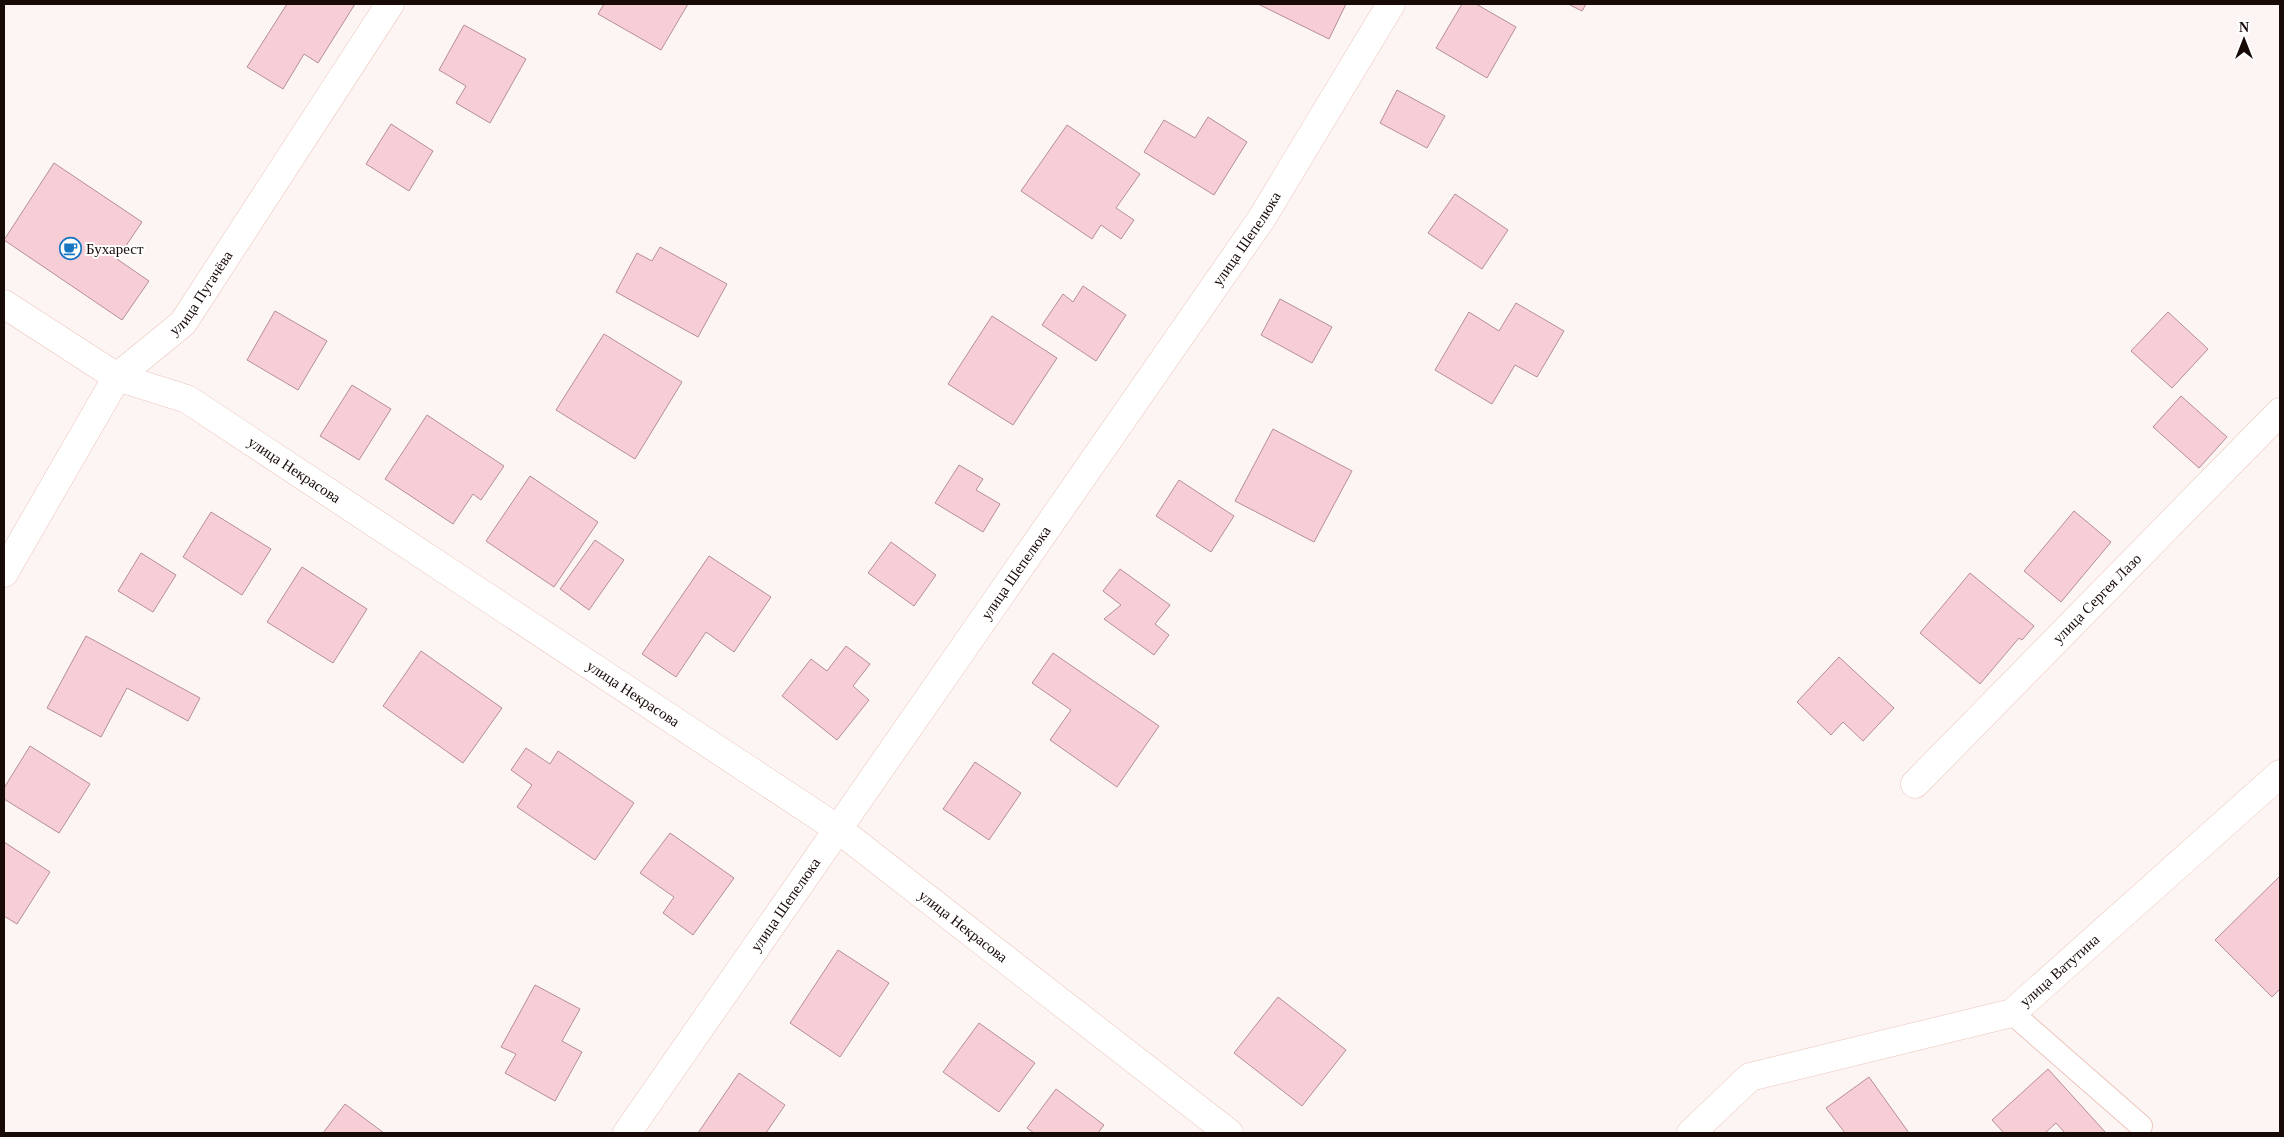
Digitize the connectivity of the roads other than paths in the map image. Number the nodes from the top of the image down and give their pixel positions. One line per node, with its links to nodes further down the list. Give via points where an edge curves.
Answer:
1 (390, 4): 4 (street, улица Пугачёва, via 183,323)
2 (1391, 4): 9 (street, улица Шепелюка, via 1262,218)
3 (4, 304): 4 (street, улица Некрасова)
4 (117, 377): 6 (street, улица Пугачёва); 9 (street, улица Некрасова, via 187,399)
5 (2280, 412): 8 (street, улица Сергея Лазо)
6 (4, 573)
7 (2280, 774): 10 (street, улица Ватутина)
8 (1915, 784)
9 (838, 829): 12 (street, улица Шепелюка); 13 (street, улица Некрасова)
10 (2012, 1013): 11 (lane); 14 (street, улица Ватутина, via 1750,1077)
11 (2141, 1126)
12 (627, 1133)
13 (1228, 1133)
14 (1691, 1133)

